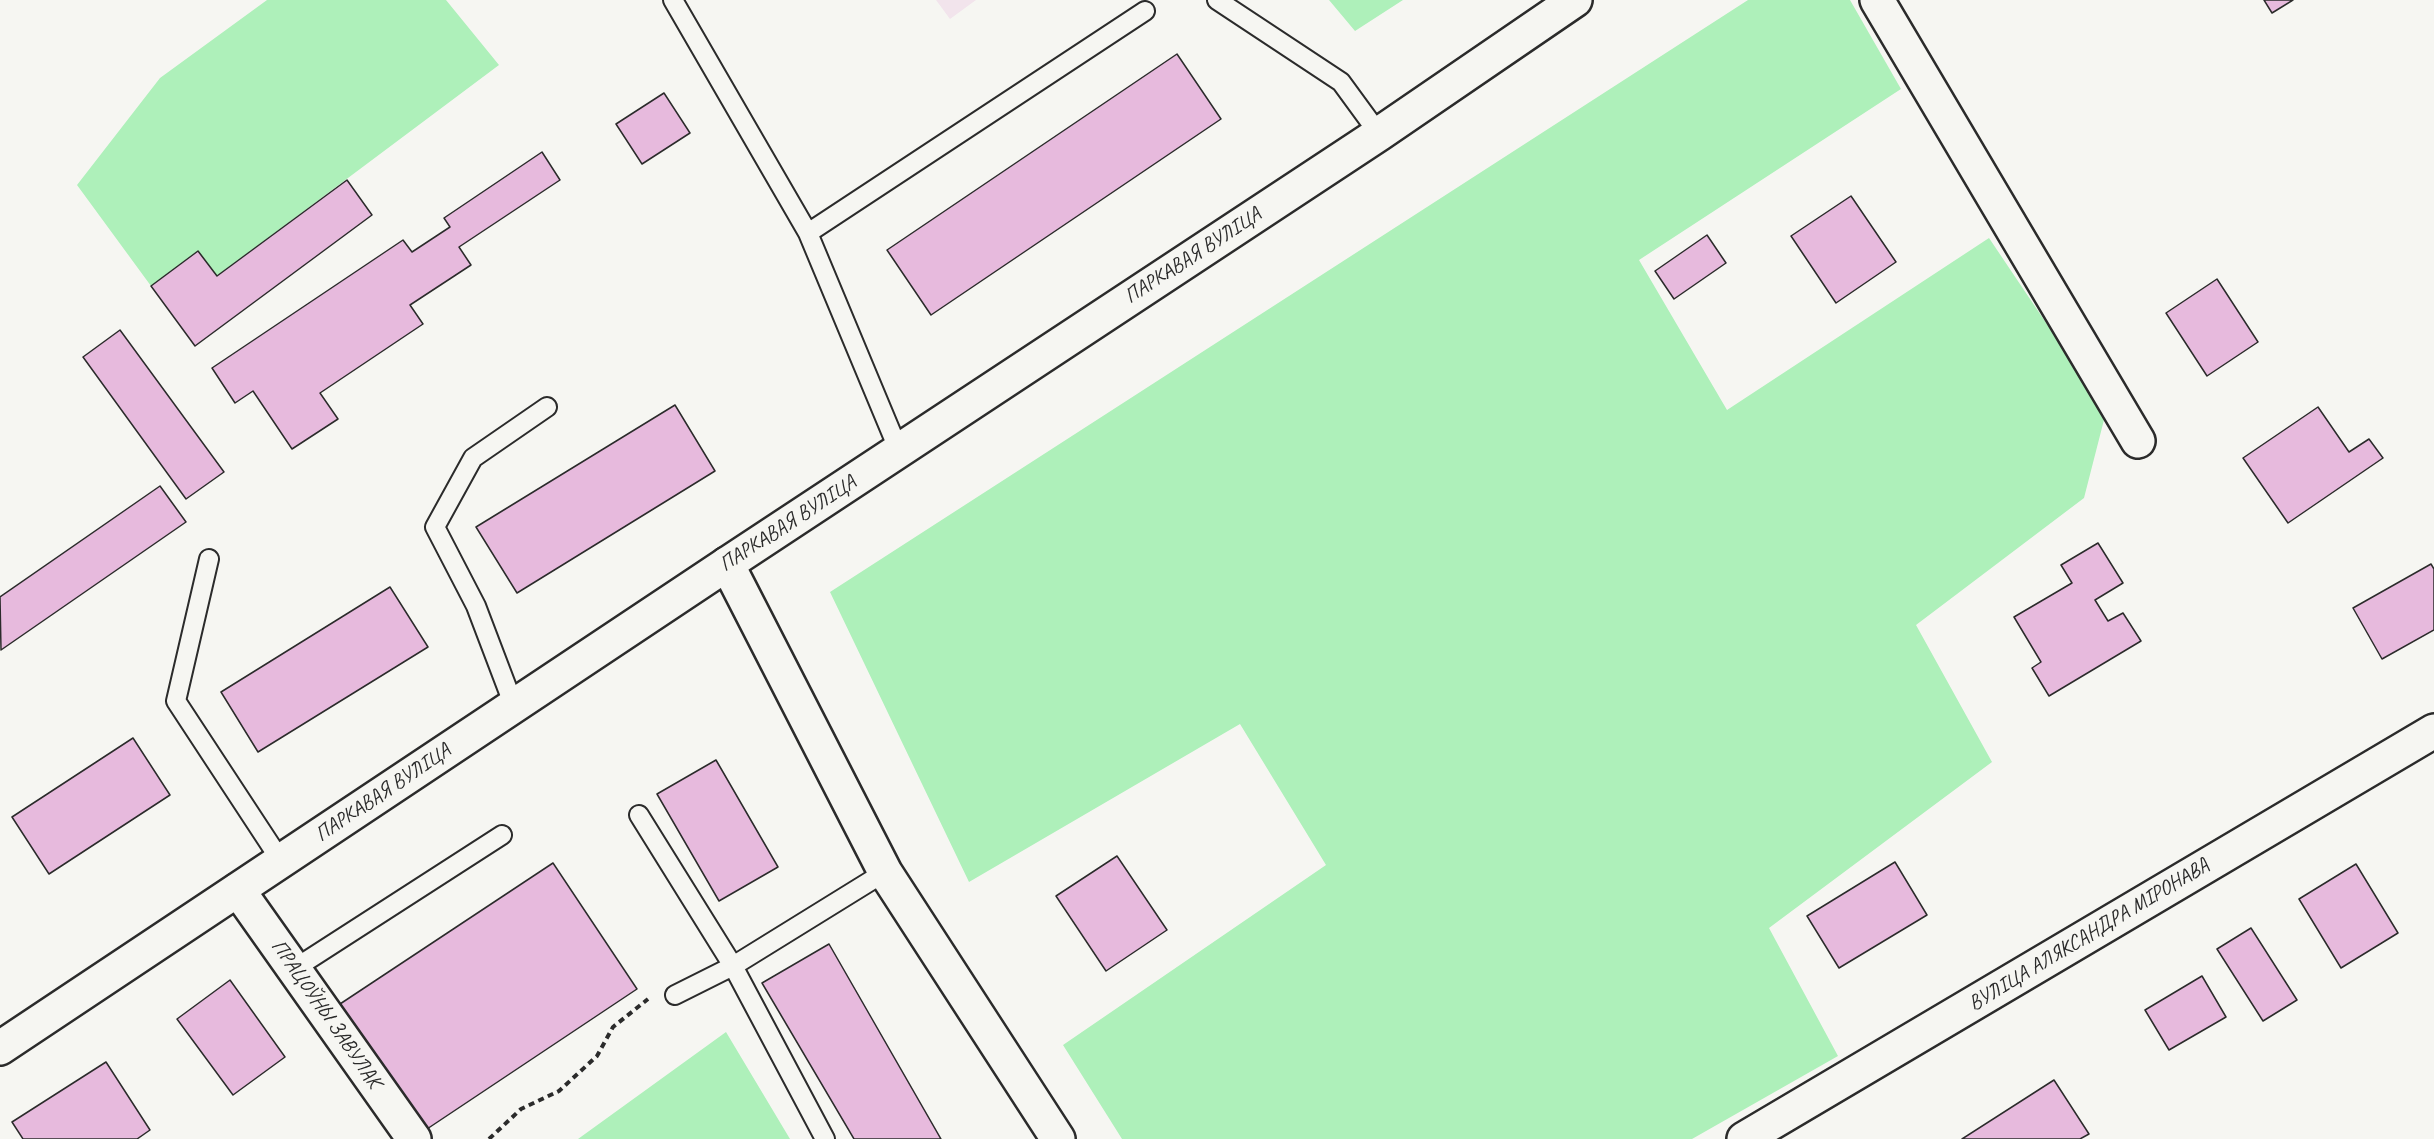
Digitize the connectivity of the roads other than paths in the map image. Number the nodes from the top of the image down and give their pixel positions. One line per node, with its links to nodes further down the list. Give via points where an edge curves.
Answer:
1 (673, 0): 7 (lane)
2 (1217, 0): 6 (lane, via 1341,82)
3 (1575, 0): 6 (street, ПАРКАВАЯ ВУЛІЦА)
4 (1876, 0): 9 (street)
5 (1145, 11): 7 (lane)
6 (1379, 134): 10 (street, ПАРКАВАЯ ВУЛІЦА)
7 (808, 233): 10 (lane)
8 (547, 407): 13 (lane, via 473,458 435,527 476,606)
9 (2138, 441)
10 (899, 451): 12 (street, ПАРКАВАЯ ВУЛІЦА)
11 (209, 559): 17 (lane, via 176,701)
12 (727, 564): 13 (street, ПАРКАВАЯ ВУЛІЦА); 18 (street)
13 (514, 705): 17 (street, ПАРКАВАЯ ВУЛІЦА)
14 (2434, 731): 27 (street, ВУЛІЦА АЛЯКСАНДРА МІРОНАВА)
15 (639, 815): 20 (lane)
16 (502, 836): 21 (lane)
17 (281, 861): 19 (street, ПАРКАВАЯ ВУЛІЦА)
18 (885, 872): 20 (lane); 26 (street)
19 (238, 890): 21 (street, ПРАЦОЎНЫ ЗАВУЛАК); 23 (street, ПАРКАВАЯ ВУЛІЦА)
20 (733, 966): 22 (lane); 25 (lane)
21 (294, 969): 24 (street, ПРАЦОЎНЫ ЗАВУЛАК)
22 (675, 994)
23 (0, 1048)
24 (414, 1139)
25 (825, 1139)
26 (1058, 1139)
27 (1744, 1139)

